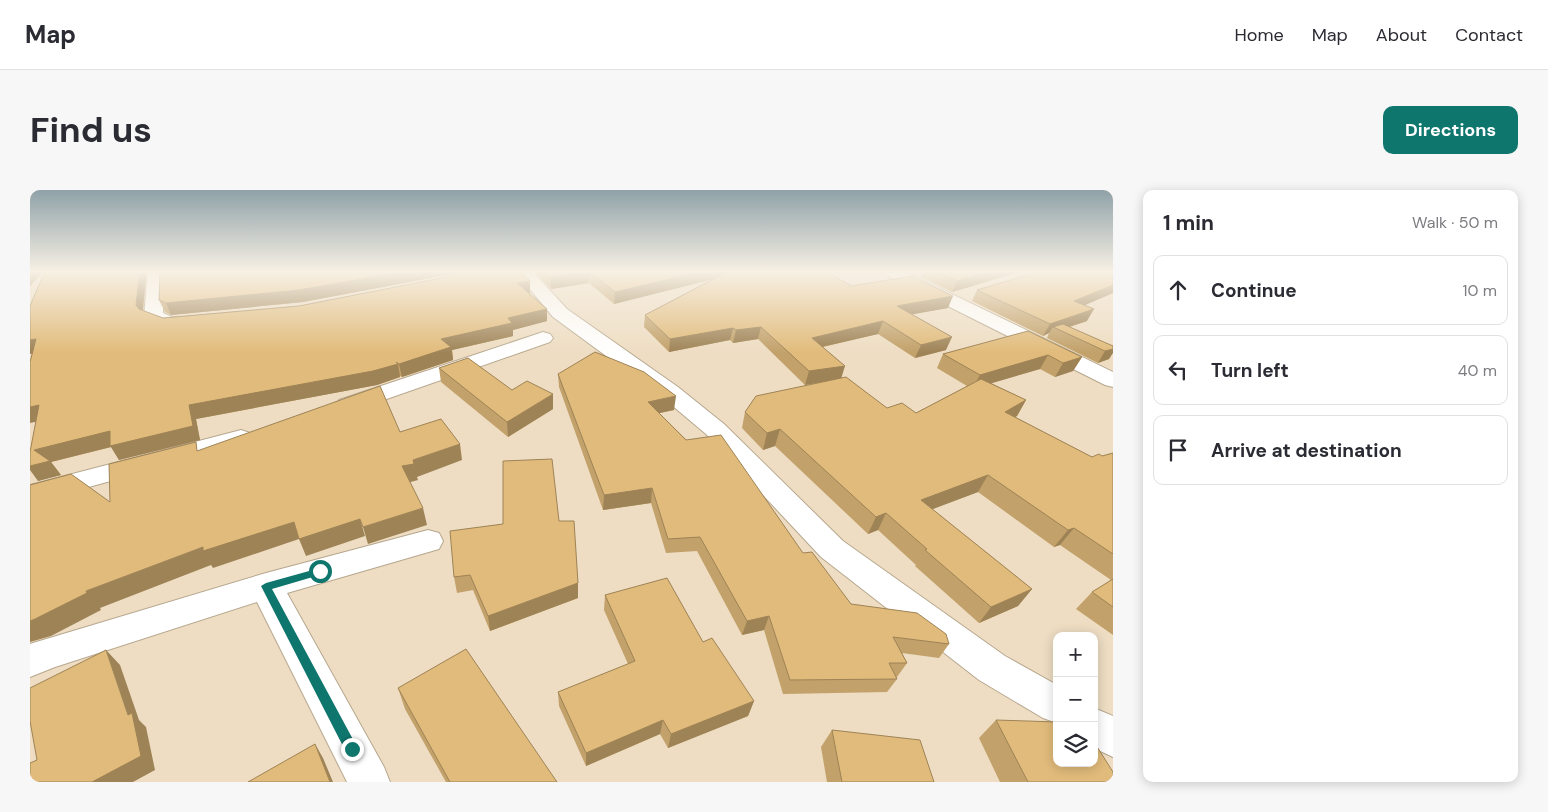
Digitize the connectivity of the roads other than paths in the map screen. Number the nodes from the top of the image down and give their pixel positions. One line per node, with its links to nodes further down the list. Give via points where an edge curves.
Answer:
1 (154, 299): 5 (street, via 153,316 169,323)
2 (548, 299): 14 (street, via 560,313 670,392 715,429 832,549 992,668)
3 (955, 299): 4 (street)
4 (950, 300): 7 (street)
5 (205, 320)
6 (543, 338): 8 (street)
7 (1113, 380)
8 (322, 413)
9 (266, 432): 10 (street)
10 (30, 494)
11 (428, 541): 12 (street)
12 (266, 586): 13 (street); 17 (street)
13 (30, 661)
14 (1053, 703)
15 (1098, 729): 16 (street)
16 (1113, 737)
17 (369, 782)

